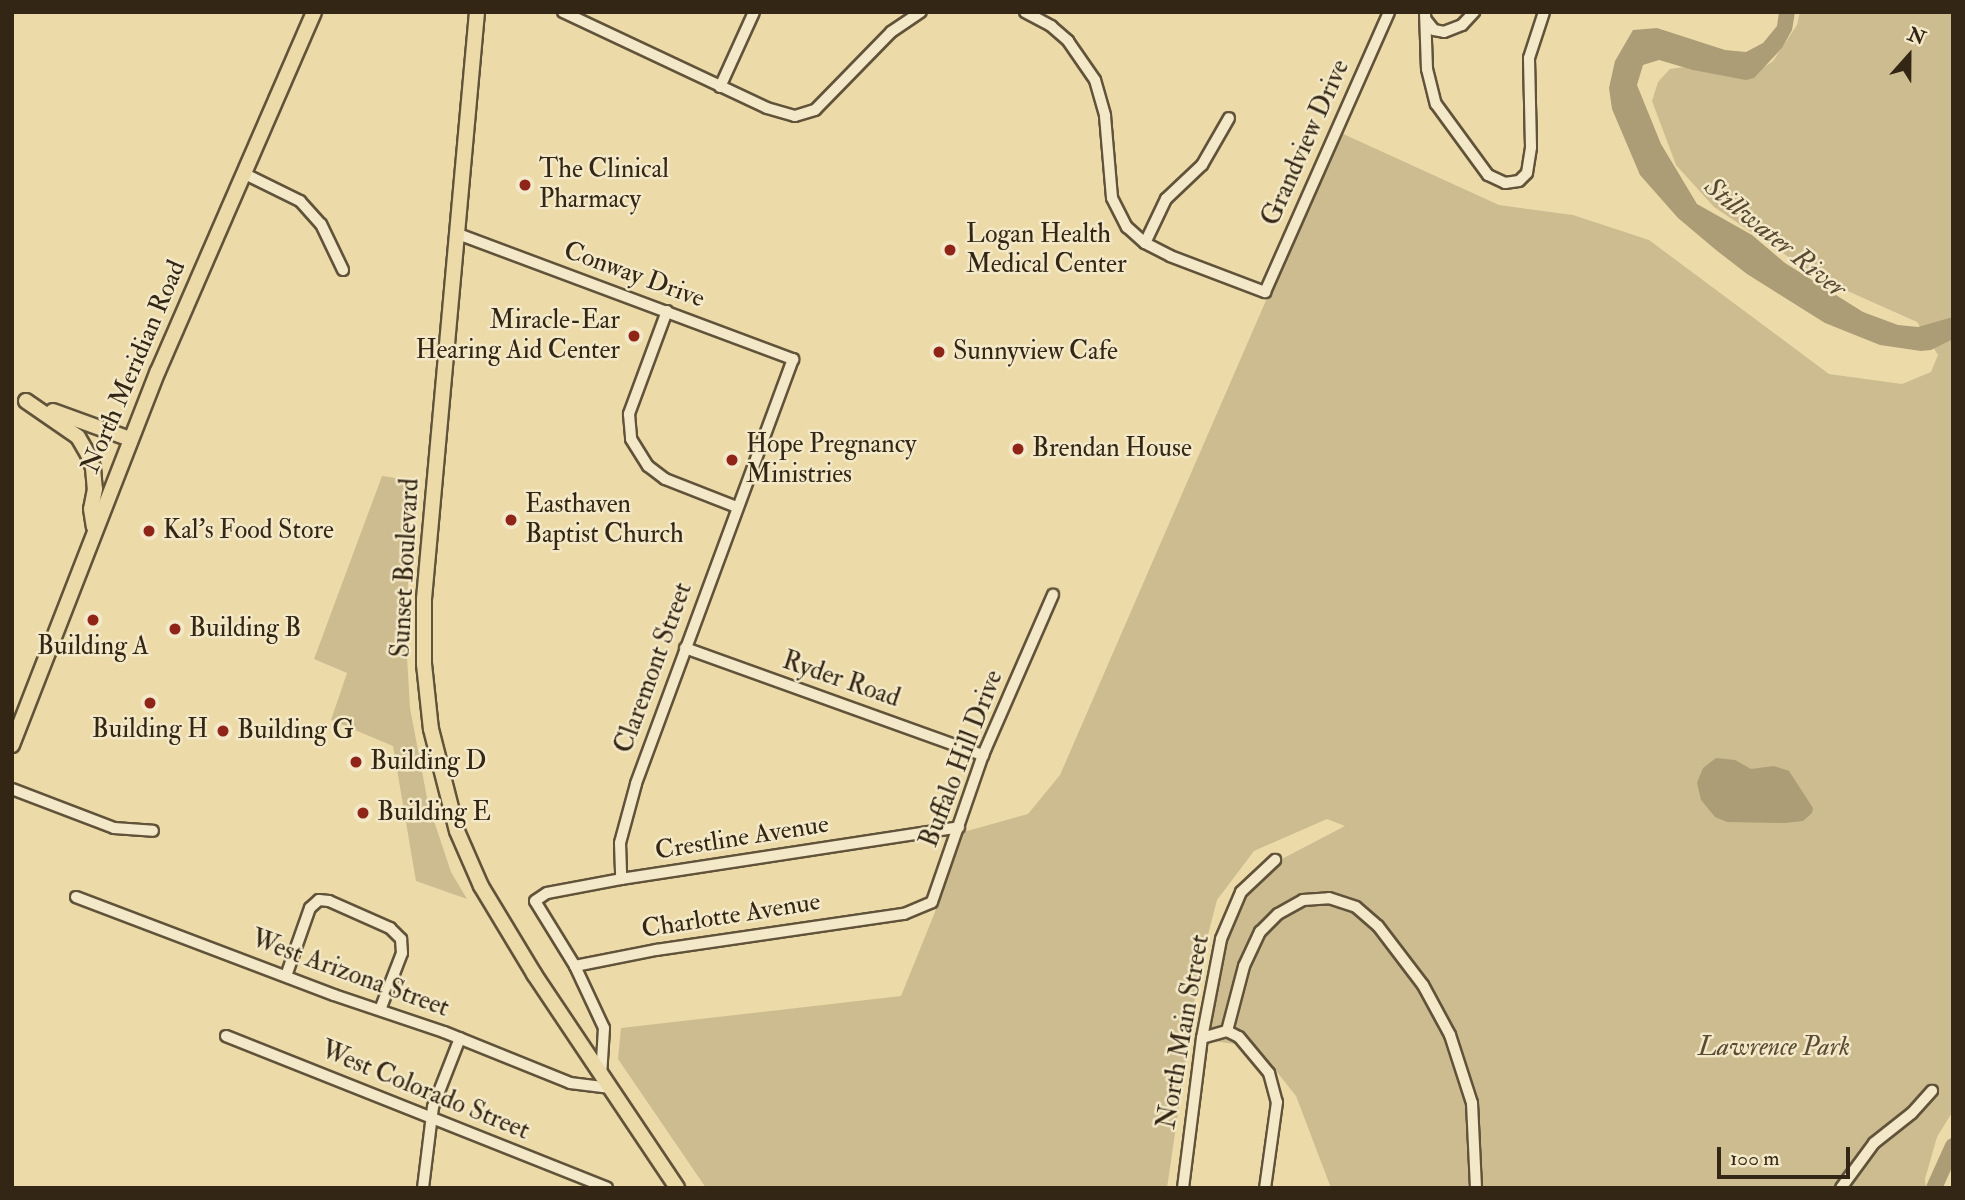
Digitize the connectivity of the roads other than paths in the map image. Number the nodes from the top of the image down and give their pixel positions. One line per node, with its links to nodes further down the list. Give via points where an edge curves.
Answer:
1 (314, 12): 13 (main road, North Meridian Road)
2 (477, 12): 14 (main road, Sunset Boulevard)
3 (563, 12): 11 (street)
4 (754, 12): 11 (street)
5 (921, 12): 11 (street, via 891,32 823,104 806,114 779,113)
6 (1025, 12): 15 (street, via 1068,41 1095,80 1105,116 1112,198 1121,218)
7 (1389, 12): 15 (street, Grandview Drive, via 1265,292)
8 (1474, 12): 10 (street, via 1462,25 1444,32 1434,30)
9 (1544, 12): 10 (street, via 1529,58 1531,147 1527,173 1519,181 1505,183 1488,174 1436,104 1427,69)
10 (1425, 15)
11 (720, 87)
12 (1229, 118): 15 (street, via 1202,165 1166,199)
13 (243, 173): 16 (street, via 300,201 321,224); 20 (main road, North Meridian Road)
14 (458, 234): 17 (street, Conway Drive); 41 (main road, Sunset Boulevard, via 424,599 431,729 457,831 481,886)
15 (1145, 243)
16 (343, 270)
17 (667, 311): 18 (street, Conway Drive); 21 (street, via 629,414 631,439 648,466 665,479)
18 (793, 359): 21 (street, Claremont Street)
19 (19, 398): 20 (main road); 22 (main road, via 79,437 93,468 95,489 90,509)
20 (130, 439): 22 (main road, North Meridian Road)
21 (737, 507): 24 (street, Claremont Street)
22 (94, 529): 25 (main road, North Meridian Road)
23 (1053, 595): 26 (street, Buffalo Hill Drive)
24 (685, 648): 26 (street, Ryder Road); 31 (street, Claremont Street, via 626,814 620,844)
25 (12, 745)
26 (983, 755): 28 (street, Buffalo Hill Drive)
27 (12, 789): 29 (street, via 114,828)
28 (959, 827): 31 (street, Crestline Avenue); 33 (street, Buffalo Hill Drive, via 932,902)
29 (153, 831)
30 (1275, 860): 40 (street, North Main Street, via 1241,892 1230,914 1214,966)
31 (621, 879): 34 (street, Crestline Avenue, via 547,893 535,901)
32 (76, 897): 35 (street, West Arizona Street)
33 (894, 915): 34 (street, Charlotte Avenue)
34 (575, 966): 41 (street, via 604,1028)
35 (286, 976): 36 (street, West Arizona Street); 36 (street, via 310,908 319,900 329,901 390,928 401,939 402,953)
36 (380, 1010): 39 (street, West Arizona Street)
37 (1227, 1031): 40 (street); 48 (street, via 1258,1056 1276,1092); 49 (street, via 1244,966 1260,932 1278,914 1303,900 1329,898 1356,907 1378,926 1423,985 1450,1035 1472,1103)
38 (226, 1036): 43 (street, West Colorado Street)
39 (460, 1038): 41 (street, West Arizona Street, via 570,1083); 43 (street, via 437,1091)
40 (1202, 1038): 47 (street, North Main Street)
41 (605, 1082): 46 (main road, Sunset Boulevard)
42 (1932, 1091): 50 (street, via 1874,1143)
43 (431, 1118): 44 (street); 45 (street, West Colorado Street)
44 (423, 1188)
45 (607, 1188)
46 (677, 1188)
47 (1183, 1188)
48 (1265, 1188)
49 (1476, 1188)
50 (1842, 1188)

